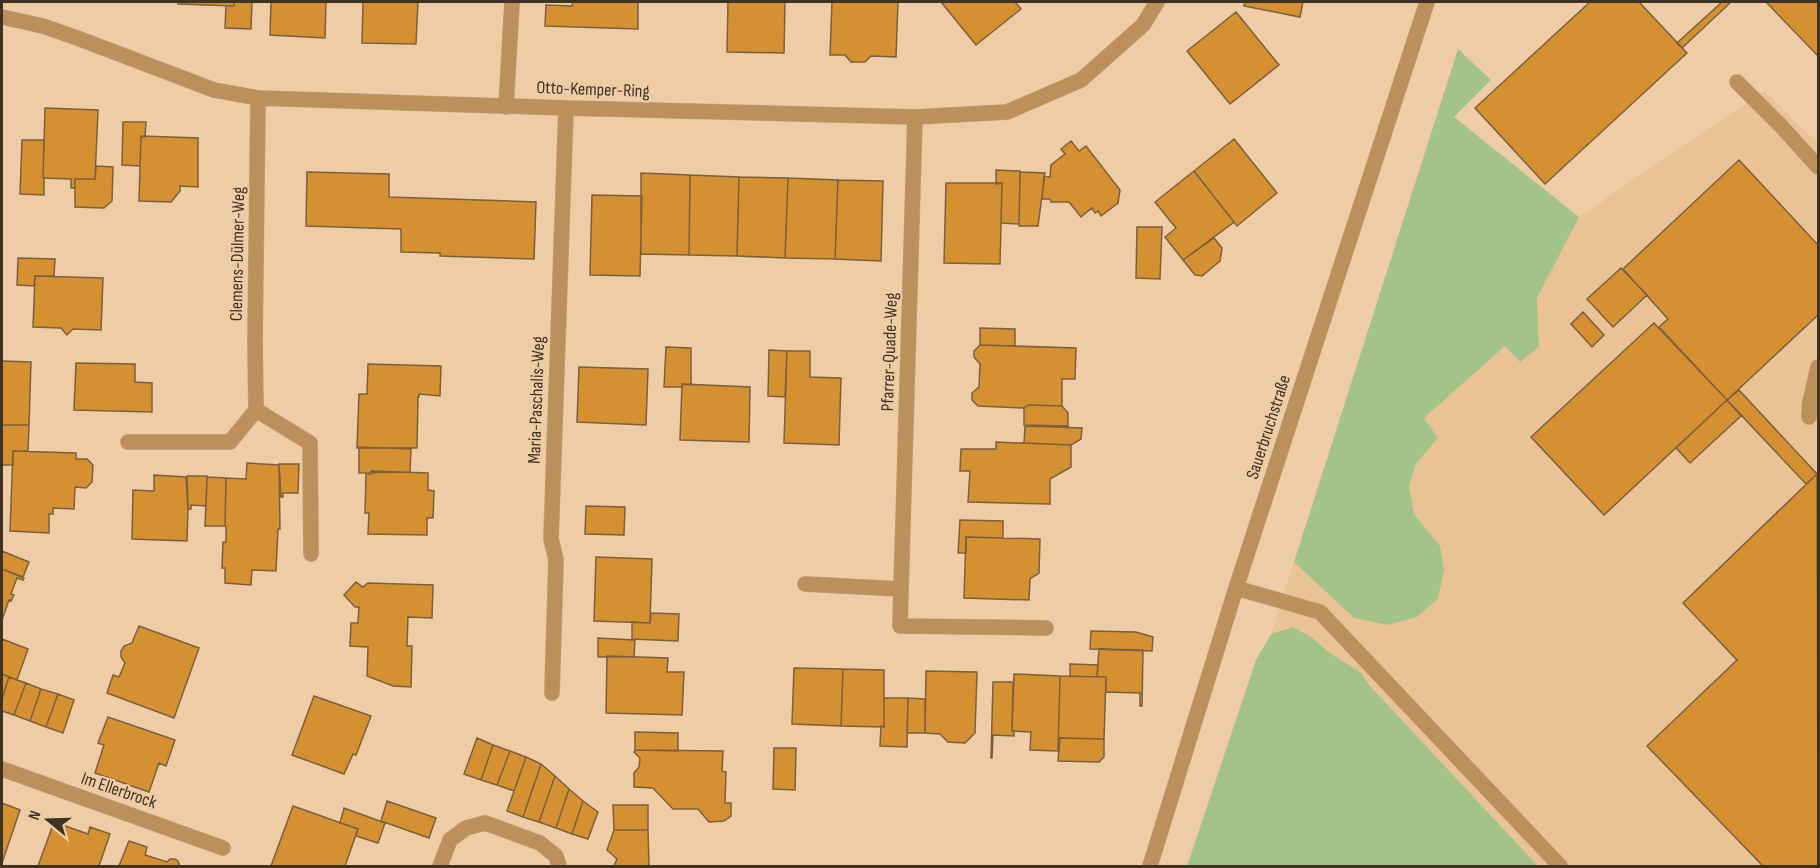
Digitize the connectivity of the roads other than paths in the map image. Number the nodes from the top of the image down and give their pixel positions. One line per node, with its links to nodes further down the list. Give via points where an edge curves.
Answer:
1 (512, 2): 7 (street)
2 (1157, 2): 9 (street, Otto-Kemper-Ring, via 1143,26 1081,80 1007,112)
3 (1427, 2): 17 (street, Sauerbruchstraße)
4 (2, 17): 6 (street, Otto-Kemper-Ring, via 52,29 214,90)
5 (1737, 82): 10 (street)
6 (258, 98): 7 (street, Otto-Kemper-Ring); 12 (street, Clemens-Dülmer-Weg)
7 (506, 106): 8 (street, Otto-Kemper-Ring)
8 (566, 108): 9 (street, Otto-Kemper-Ring); 20 (street, Maria-Paschalis-Weg, via 551,539 556,560)
9 (915, 117): 18 (street, Pfarrer-Quade-Weg)
10 (1818, 167)
11 (1818, 367): 13 (street)
12 (256, 410): 14 (street, via 230,442); 15 (street, via 310,443)
13 (1809, 417)
14 (128, 442)
15 (311, 554)
16 (806, 584): 18 (street)
17 (1236, 588): 25 (street, Sauerbruchstraße); 26 (street, via 1320,612)
18 (901, 589): 19 (street, Pfarrer-Quade-Weg, via 900,626)
19 (1046, 628)
20 (552, 693)
21 (2, 769): 22 (street, Im Ellerbrock)
22 (223, 848)
23 (440, 867): 24 (street, via 450,840 465,828 486,823 540,843 556,856)
24 (559, 867)
25 (1150, 867)
26 (1560, 867)

